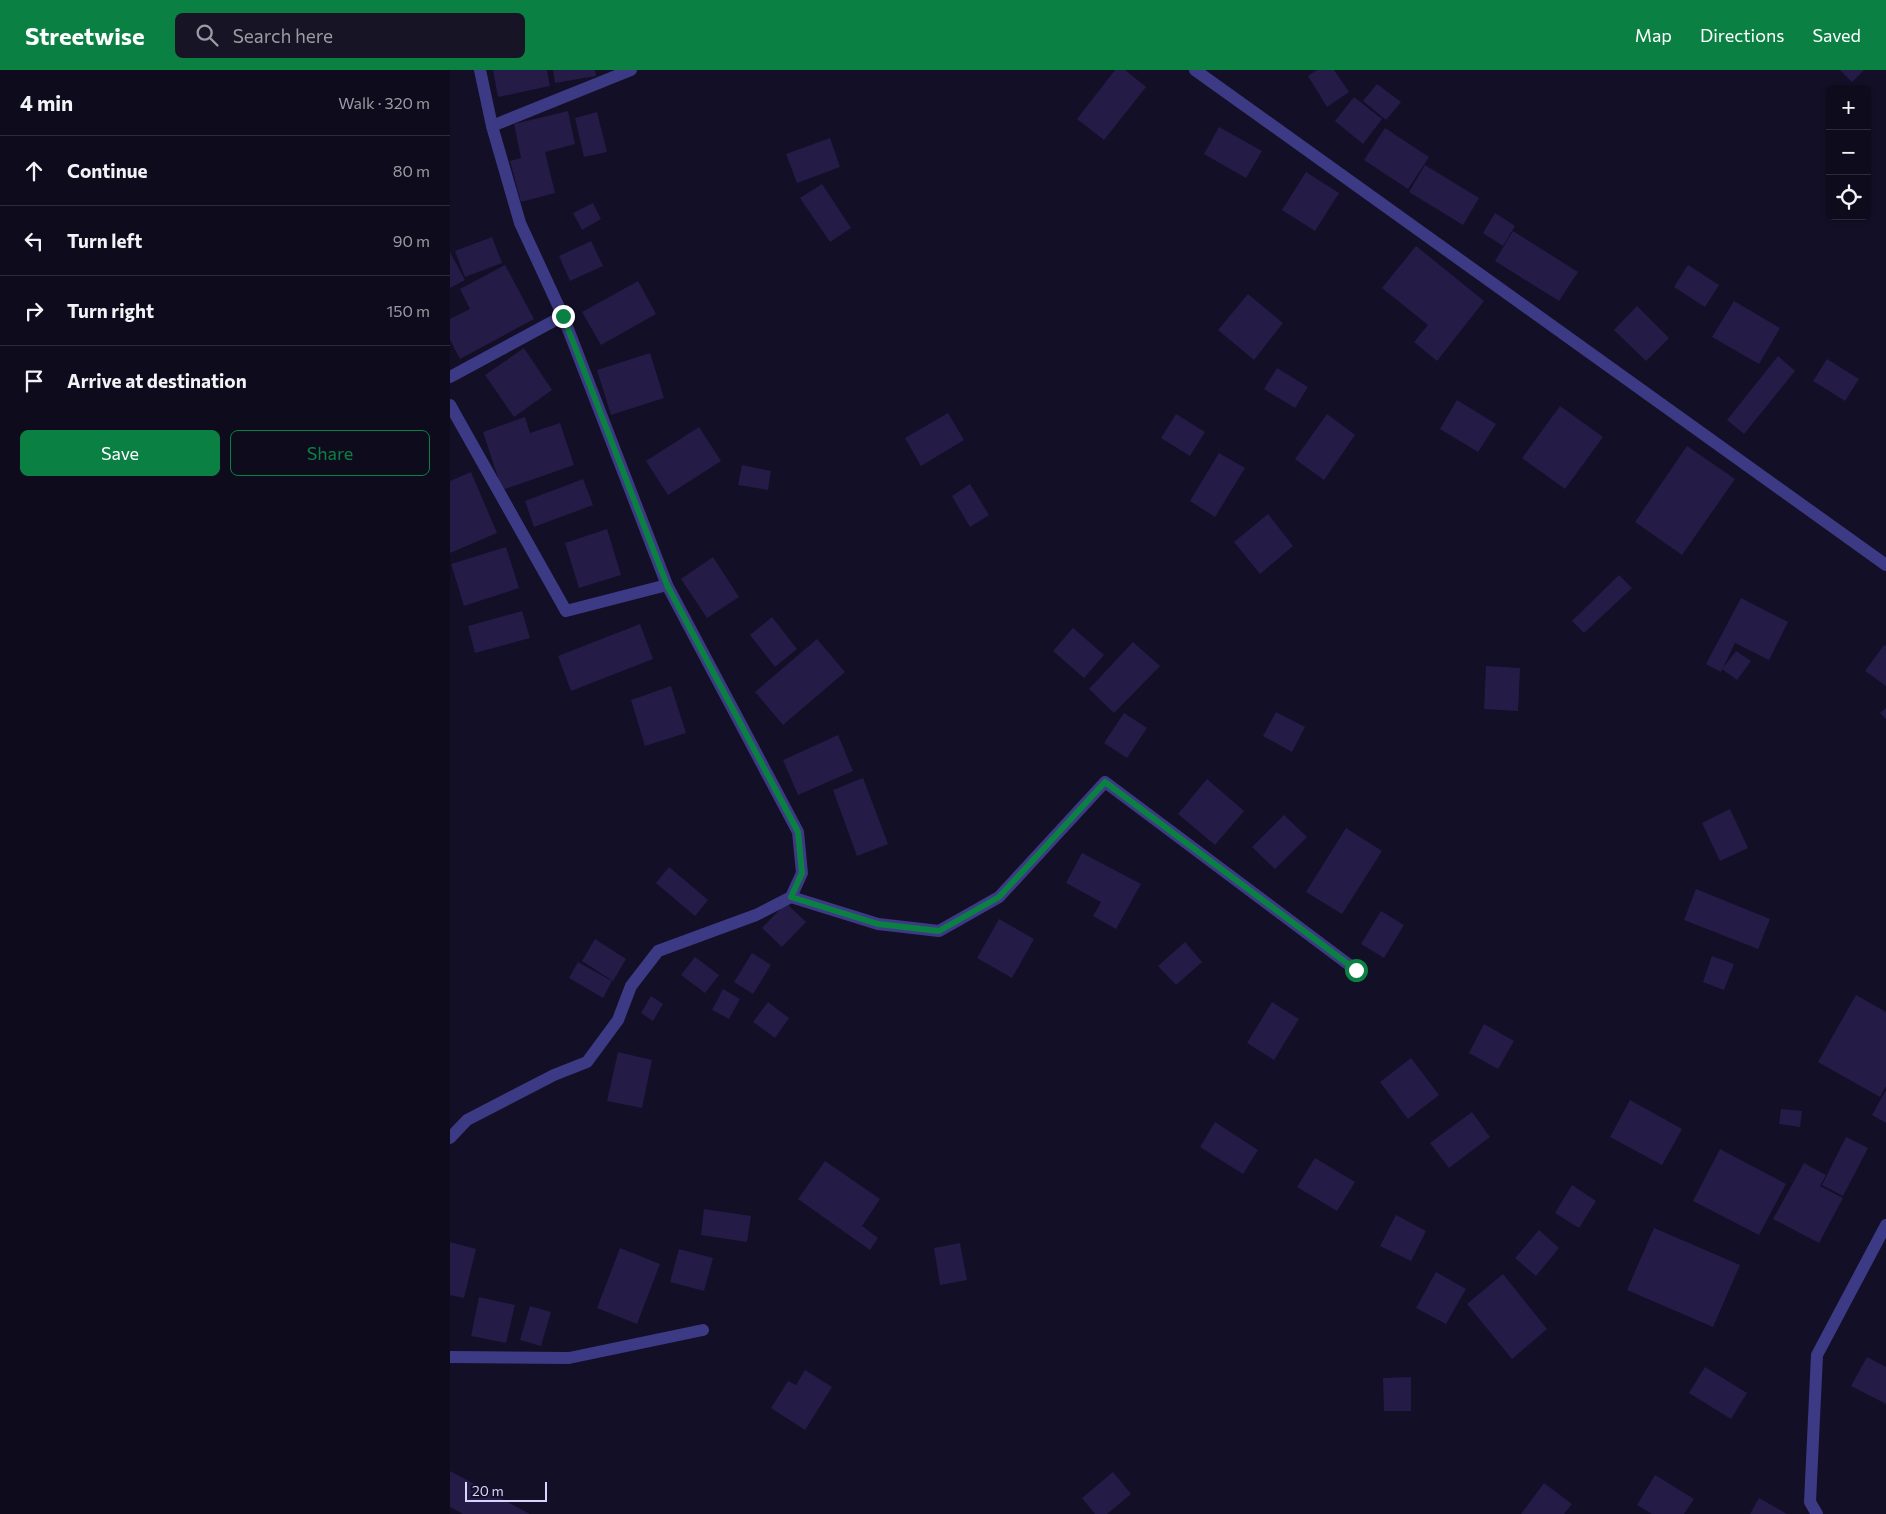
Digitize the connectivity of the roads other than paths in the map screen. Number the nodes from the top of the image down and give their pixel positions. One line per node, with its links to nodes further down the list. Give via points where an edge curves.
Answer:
1 (480, 70): 4 (street)
2 (631, 70): 4 (street)
3 (1195, 70): 8 (street)
4 (492, 126): 5 (street, via 520,223)
5 (563, 316): 6 (street); 9 (street)
6 (450, 377)
7 (450, 406): 9 (street, via 566,610)
8 (1886, 564)
9 (667, 585): 10 (street, via 798,832 802,873)
10 (791, 897): 11 (street, via 878,924 939,931 999,897 1105,782); 12 (street, via 756,914 658,951 631,986 618,1020 587,1062 554,1074 467,1120)
11 (1356, 970)
12 (450, 1138)
13 (1886, 1225): 16 (street, via 1817,1356 1810,1502)
14 (702, 1330): 15 (street, via 569,1358)
15 (450, 1357)
16 (1817, 1514)

